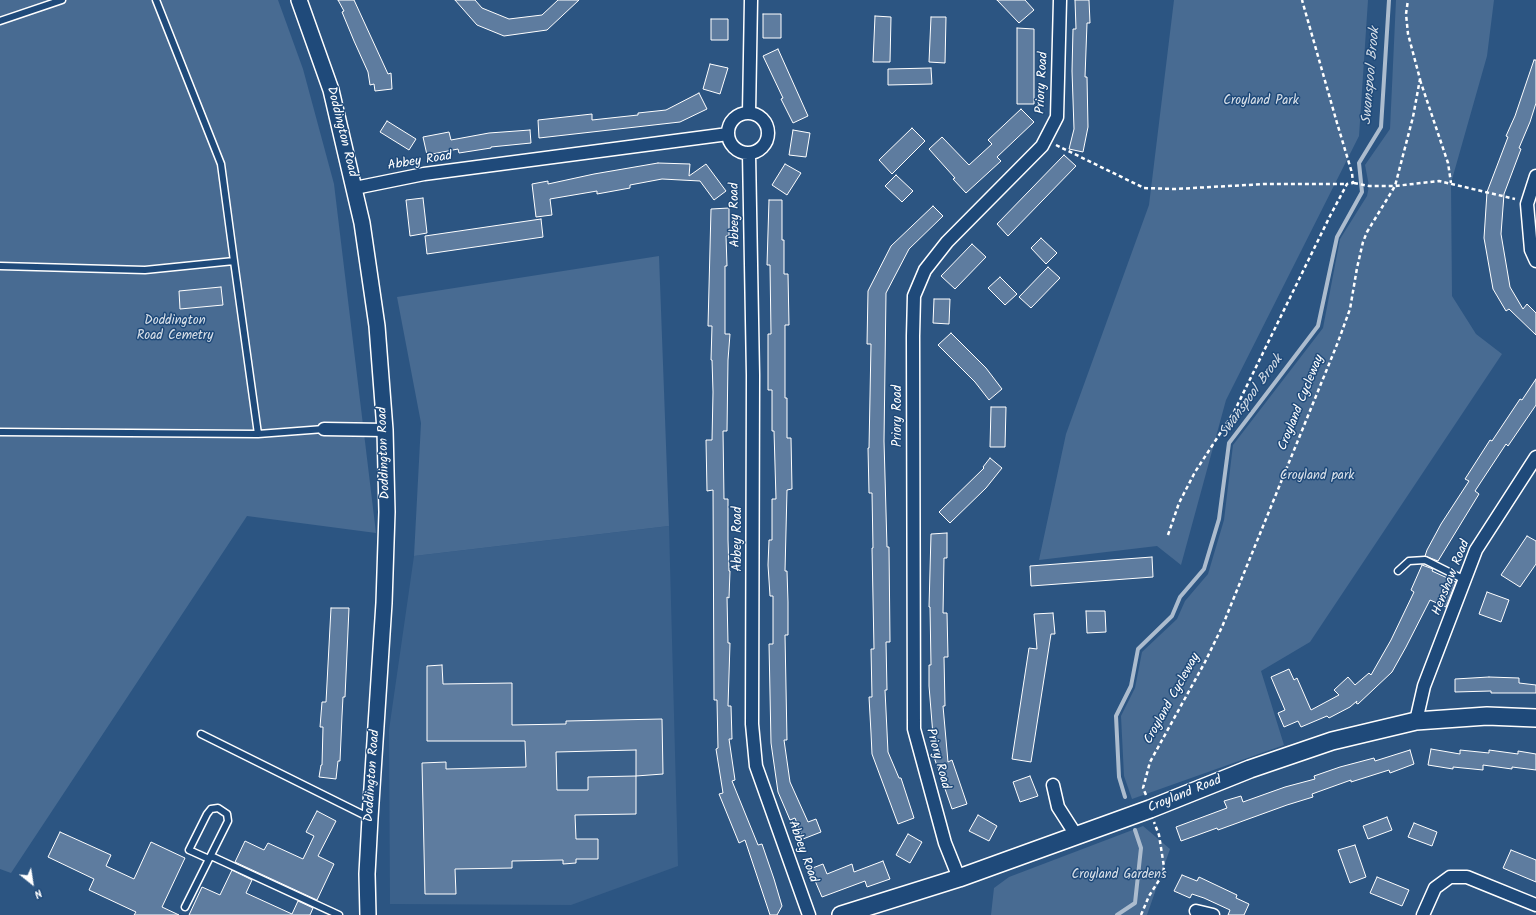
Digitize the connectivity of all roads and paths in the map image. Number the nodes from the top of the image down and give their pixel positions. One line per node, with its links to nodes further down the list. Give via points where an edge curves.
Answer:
1 (62, 0): 8 (lane)
2 (156, 0): 21 (lane, via 222,164)
3 (299, 0): 19 (street, Doddington Road, via 331,90)
4 (752, 0): 10 (street)
5 (1060, 0): 12 (street, Priory Road, via 1057,117)
6 (1302, 0): 15 (path)
7 (1408, 0): 9 (path, Croyland Cycleway, via 1408,34)
8 (0, 21)
9 (1420, 79): 16 (path, via 1448,163); 18 (path, Croyland Cycleway)
10 (749, 113): 11 (street, via 735,117 729,125); 13 (street, via 761,117 768,133 767,142 754,153)
11 (728, 134): 13 (street, via 734,148); 19 (street, Abbey Road, via 424,174)
12 (1046, 140): 17 (path, via 1144,188); 40 (street, Priory Road, via 947,242 925,270 914,296 914,729 945,843)
13 (749, 153): 46 (street, Abbey Road, via 753,375 752,724 756,766)
14 (1536, 176): 20 (street)
15 (1354, 182): 17 (path); 18 (path, via 1368,186)
16 (1451, 183): 18 (path, via 1439,181); 20 (path, via 1513,198)
17 (1347, 184): 29 (path, via 1234,412 1199,465 1182,497)
18 (1395, 186): 36 (path, Croyland Cycleway, via 1363,242 1347,320 1229,608 1206,662 1150,762 1144,788)
19 (354, 188): 25 (street, Doddington Road, via 362,223 377,326)
20 (1527, 204): 22 (street, via 1531,250)
21 (234, 261): 23 (lane, via 145,270); 27 (lane)
22 (1536, 261)
23 (0, 266)
24 (324, 429): 25 (street); 27 (lane)
25 (385, 430): 37 (street, Doddington Road, via 387,512 383,619)
26 (0, 432): 27 (lane)
27 (258, 434)
28 (1536, 457): 31 (street, Henshaw Road, via 1476,550)
29 (1168, 535)
30 (1398, 571): 31 (lane, via 1409,561 1425,560)
31 (1465, 580): 33 (street, Henshaw Road, via 1424,686)
32 (1536, 718): 33 (main road, Croyland Road, via 1487,716)
33 (1416, 721): 36 (main road, Croyland Road, via 1332,741 1250,769)
34 (201, 734): 37 (lane)
35 (1053, 785): 38 (street, via 1058,807)
36 (1146, 810): 38 (main road, Croyland Road); 48 (path, Croyland Cycleway, via 1159,835 1164,867 1161,878)
37 (370, 818): 45 (street, Doddington Road)
38 (1076, 835): 40 (main road, Croyland Road)
39 (210, 857): 39 (lane, via 229,818 226,812 215,808 207,814 189,850); 42 (lane); 44 (lane)
40 (959, 878): 47 (main road, Croyland Road)
41 (1536, 906): 50 (street, via 1466,878 1450,877 1435,888)
42 (185, 907)
43 (1196, 911): 49 (street)
44 (338, 915)
45 (368, 915)
46 (809, 915)
47 (841, 915)
48 (1141, 915)
49 (1213, 915)
50 (1423, 915)

